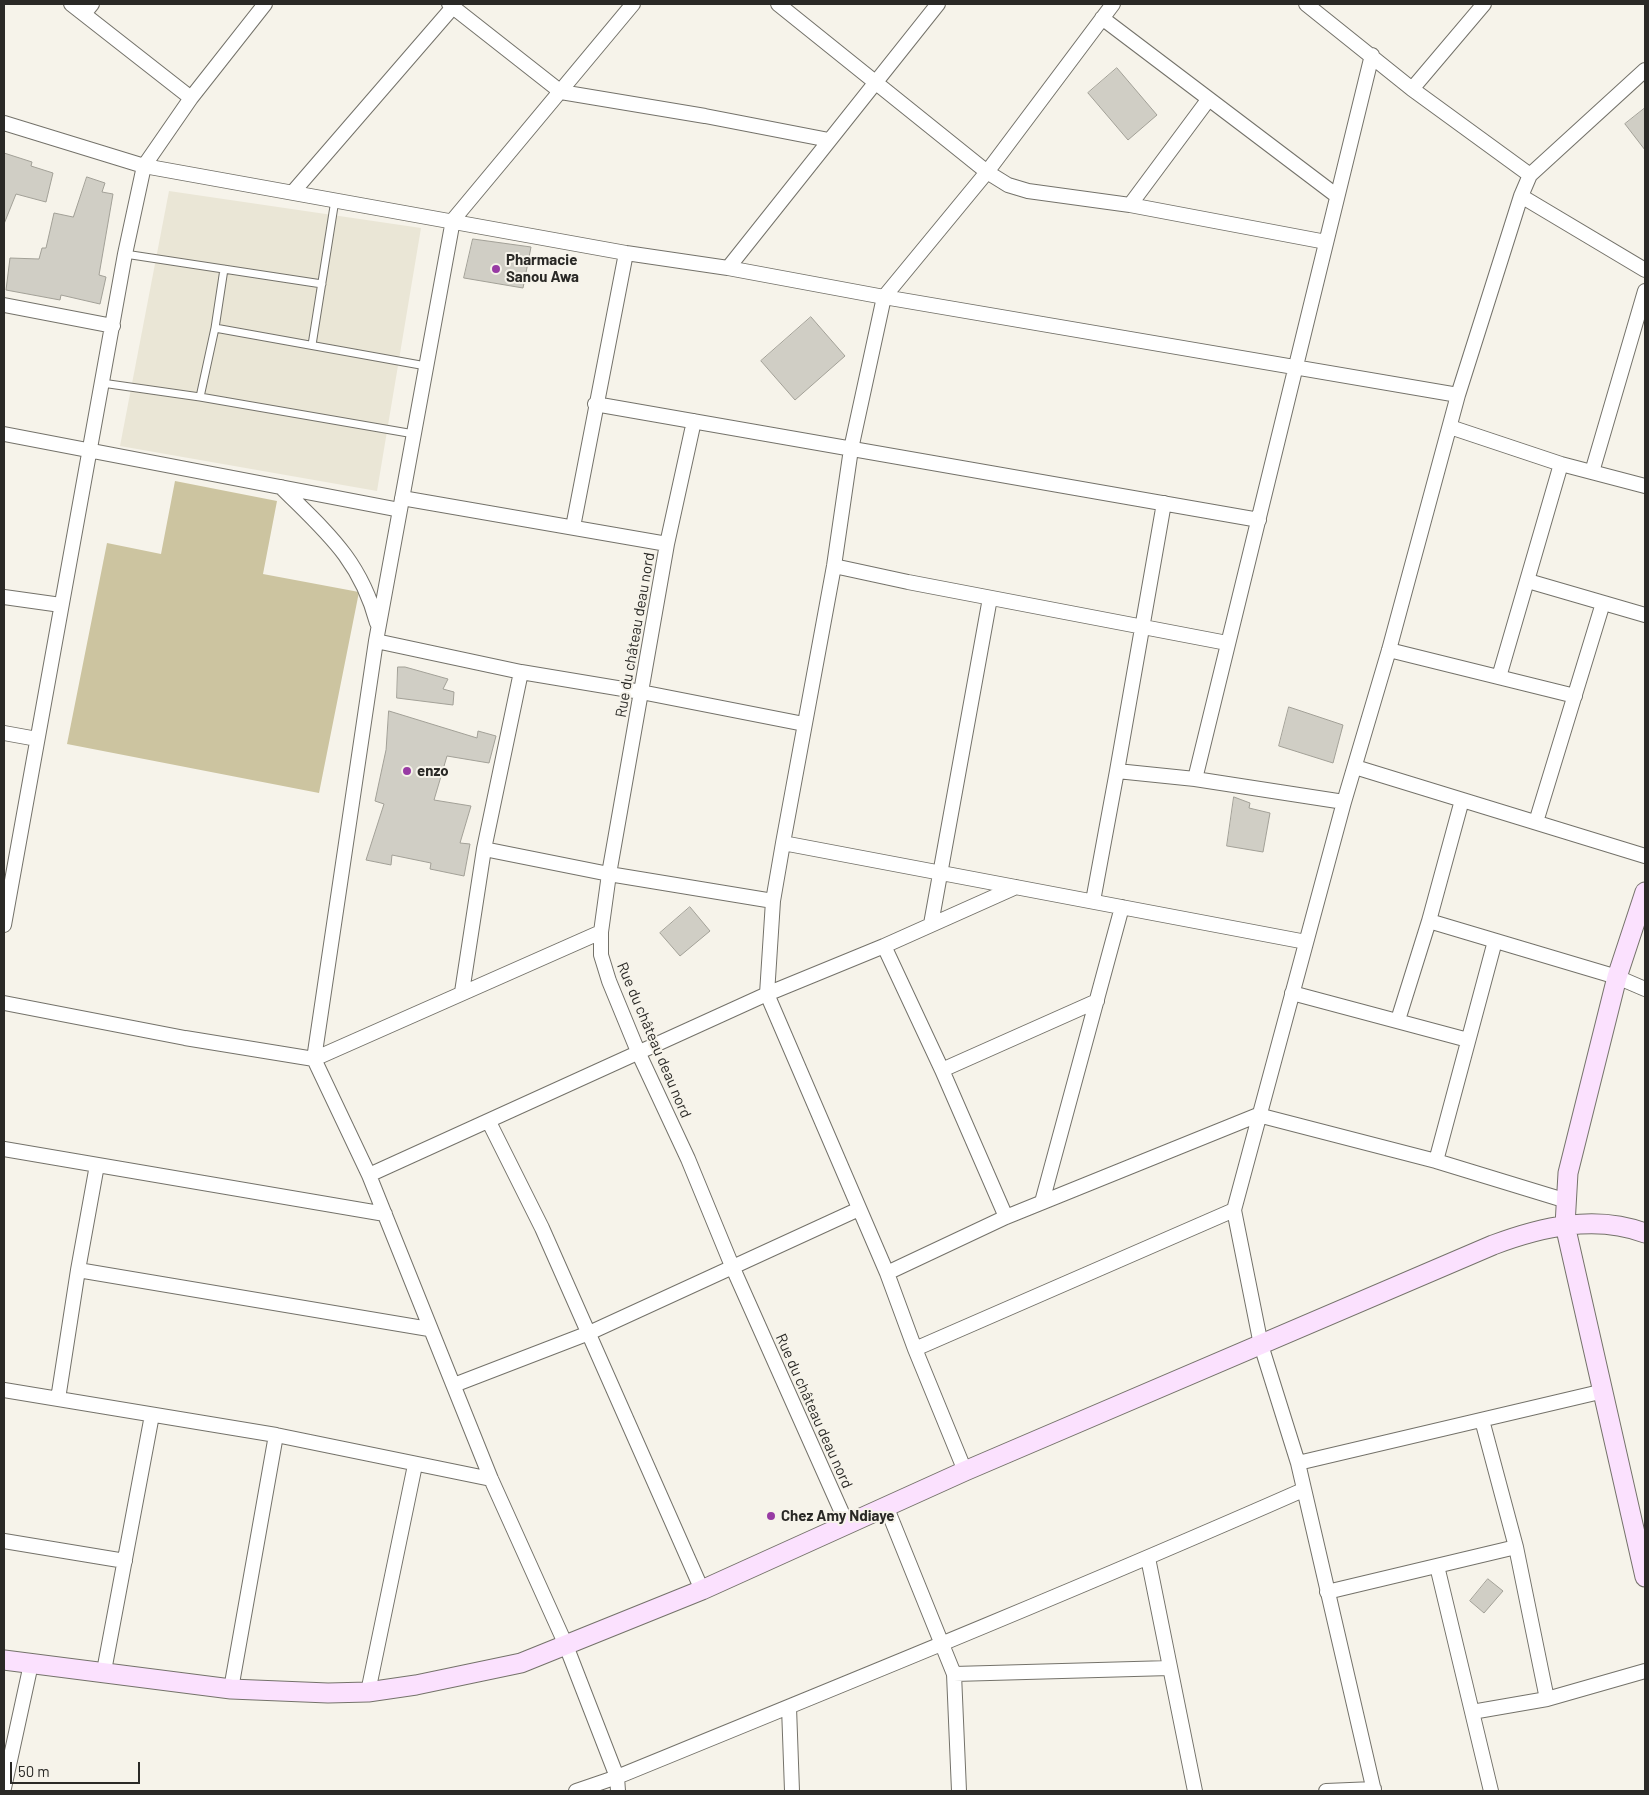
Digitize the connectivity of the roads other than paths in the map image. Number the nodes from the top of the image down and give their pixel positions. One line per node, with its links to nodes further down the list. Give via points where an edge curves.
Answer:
1 (72, 4): 10 (street)
2 (265, 4): 17 (street)
3 (633, 4): 16 (street)
4 (778, 4): 14 (street)
5 (938, 4): 14 (street)
6 (1113, 4): 11 (street)
7 (1484, 4): 15 (street)
8 (451, 5): 16 (street); 24 (street)
9 (1309, 5): 12 (street)
10 (88, 9): 17 (street)
11 (1102, 18): 18 (street); 22 (street)
12 (1372, 55): 15 (street); 25 (street)
13 (1644, 74): 23 (street)
14 (876, 83): 20 (street); 22 (street)
15 (1412, 88): 23 (street)
16 (561, 92): 20 (street); 29 (street)
17 (192, 98): 21 (street)
18 (1208, 100): 25 (street); 28 (street)
19 (4, 123): 21 (street)
20 (829, 140): 33 (street)
21 (144, 166): 24 (street); 32 (street)
22 (987, 172): 28 (street, via 1008,185 1028,191); 38 (street)
23 (1530, 175): 26 (street)
24 (293, 192): 27 (street)
25 (1338, 196): 30 (street)
26 (1520, 196): 35 (street); 46 (street)
27 (335, 199): 29 (street); 36 (lane)
28 (1130, 205): 30 (street)
29 (453, 220): 31 (street); 43 (street)
30 (1326, 242): 44 (street)
31 (626, 252): 33 (street); 48 (street)
32 (125, 254): 34 (lane); 40 (street)
33 (728, 268): 38 (street)
34 (224, 269): 36 (lane); 41 (lane)
35 (1645, 270)
36 (322, 284): 42 (lane)
37 (1645, 291): 56 (street)
38 (884, 298): 44 (street); 53 (street)
39 (4, 304): 40 (street)
40 (113, 326): 45 (street)
41 (215, 328): 42 (lane); 47 (lane)
42 (312, 346): 43 (lane)
43 (426, 366): 52 (street)
44 (1295, 367): 46 (street); 61 (street)
45 (102, 383): 47 (lane); 54 (street)
46 (1458, 395): 50 (street)
47 (200, 397): 52 (lane)
48 (595, 404): 49 (street); 62 (street)
49 (694, 421): 53 (street); 63 (street, Rue du château deau nord)
50 (1450, 427): 55 (street); 74 (street)
51 (4, 434): 54 (street)
52 (414, 434): 60 (street)
53 (851, 449): 59 (street); 64 (street)
54 (90, 450): 58 (street); 69 (street)
55 (1561, 464): 56 (street); 65 (street)
56 (1592, 472): 57 (street)
57 (1645, 486)
58 (281, 487): 60 (street); 72 (street, via 330,536 359,574 370,598)
59 (1164, 503): 61 (street); 71 (street)
60 (401, 504): 62 (street); 72 (street)
61 (1259, 520): 73 (street)
62 (573, 527): 63 (street)
63 (667, 544): 77 (street, Rue du château deau nord)
64 (834, 566): 67 (street); 79 (street)
65 (1528, 581): 68 (street); 76 (street)
66 (4, 597): 69 (street)
67 (990, 598): 71 (street); 92 (street)
68 (1603, 603): 70 (street); 78 (street)
69 (62, 605): 81 (street)
70 (1645, 615)
71 (1142, 627): 73 (street); 83 (street)
72 (377, 634): 75 (street); 115 (street)
73 (1227, 643): 84 (street)
74 (1389, 650): 76 (street); 82 (street)
75 (521, 672): 77 (street); 89 (street)
76 (1498, 677): 78 (street)
77 (641, 692): 79 (street); 91 (street, Rue du château deau nord)
78 (1575, 696): 87 (street)
79 (804, 724): 88 (street)
80 (4, 733): 81 (street)
81 (37, 739): 100 (street)
82 (1355, 767): 85 (street); 86 (street)
83 (1116, 771): 84 (street); 96 (street)
84 (1195, 779): 86 (street)
85 (1462, 800): 87 (street); 98 (street)
86 (1344, 802): 103 (street)
87 (1536, 822): 90 (street)
88 (783, 843): 92 (street); 95 (street)
89 (484, 848): 91 (street); 107 (street)
90 (1645, 856)
91 (609, 874): 95 (street); 101 (street, Rue du château deau nord)
92 (941, 874): 93 (street); 99 (street)
93 (1016, 887): 96 (street); 99 (street)
94 (1645, 892): 105 (main road)
95 (773, 901): 109 (street)
96 (1092, 901): 97 (street)
97 (1122, 907): 103 (street); 110 (street)
98 (1429, 921): 102 (street); 112 (street)
99 (931, 924): 104 (street)
100 (4, 925)
101 (601, 932): 107 (street); 114 (street, Rue du château deau nord, via 601,955 609,981)
102 (1495, 941): 105 (street); 113 (street)
103 (1306, 942): 108 (street)
104 (884, 946): 109 (street); 116 (street)
105 (1617, 977): 106 (street); 123 (main road, via 1568,1173)
106 (1645, 989)
107 (462, 992): 115 (street)
108 (1292, 993): 112 (street); 117 (street)
109 (767, 994): 114 (street); 125 (street)
110 (1097, 1001): 116 (street); 124 (street)
111 (4, 1003): 115 (street)
112 (1398, 1020): 113 (street)
113 (1468, 1040): 120 (street)
114 (639, 1054): 118 (street); 131 (street, Rue du château deau nord, via 688,1159)
115 (314, 1059): 122 (street)
116 (942, 1070): 128 (street)
117 (1258, 1115): 120 (street); 124 (street); 126 (street)
118 (489, 1122): 122 (street); 135 (street)
119 (4, 1149): 121 (street)
120 (1436, 1161): 123 (street)
121 (98, 1165): 127 (street); 132 (street)
122 (369, 1175): 127 (street)
123 (1567, 1201): 129 (main road)
124 (1042, 1202): 128 (street)
125 (859, 1209): 131 (street); 133 (street)
126 (1234, 1210): 136 (street); 137 (street)
127 (385, 1214): 134 (street)
128 (1006, 1218): 133 (street)
129 (1565, 1225): 130 (main road, via 1602,1224); 136 (main road, via 1525,1233 1493,1245); 140 (main road)
130 (1645, 1233)
131 (732, 1266): 135 (street); 151 (street, Rue du château deau nord)
132 (78, 1270): 134 (street); 141 (street)
133 (887, 1273): 137 (street)
134 (429, 1329): 138 (street)
135 (589, 1333): 138 (street); 158 (street)
136 (1260, 1345): 145 (street); 147 (main road)
137 (915, 1349): 147 (street)
138 (454, 1385): 148 (street)
139 (4, 1390): 141 (street)
140 (1604, 1391): 143 (street); 157 (main road)
141 (58, 1399): 142 (street)
142 (152, 1415): 144 (street); 155 (street)
143 (1482, 1420): 145 (street); 153 (street)
144 (276, 1436): 146 (street); 168 (street)
145 (1298, 1463): 149 (street)
146 (415, 1465): 148 (street); 169 (street)
147 (966, 1471): 150 (main road)
148 (491, 1479): 160 (street)
149 (1303, 1490): 154 (street); 159 (street)
150 (886, 1506): 151 (main road); 161 (street)
151 (847, 1524): 158 (main road)
152 (4, 1541): 155 (street)
153 (1516, 1547): 156 (street); 170 (street)
154 (1148, 1558): 161 (street); 164 (street)
155 (125, 1561): 165 (street)
156 (1437, 1566): 159 (street); 172 (street)
157 (1645, 1577)
158 (702, 1590): 160 (main road)
159 (1327, 1592): 175 (street)
160 (565, 1643): 169 (main road, via 521,1663); 173 (street)
161 (943, 1644): 167 (street); 171 (street)
162 (4, 1660): 163 (main road)
163 (31, 1664): 165 (main road); 174 (street)
164 (1170, 1668): 167 (street); 179 (street)
165 (104, 1671): 168 (main road)
166 (1645, 1671): 170 (street)
167 (954, 1674): 178 (street)
168 (231, 1689): 169 (main road)
169 (368, 1692)
170 (1547, 1699): 172 (street)
171 (789, 1707): 173 (street); 177 (street)
172 (1472, 1712): 181 (street)
173 (618, 1784): 176 (street)
174 (4, 1788)
175 (1374, 1790): 180 (street)
176 (576, 1791)
177 (792, 1791)
178 (959, 1791)
179 (1195, 1791)
180 (1326, 1791)
181 (1491, 1791)

